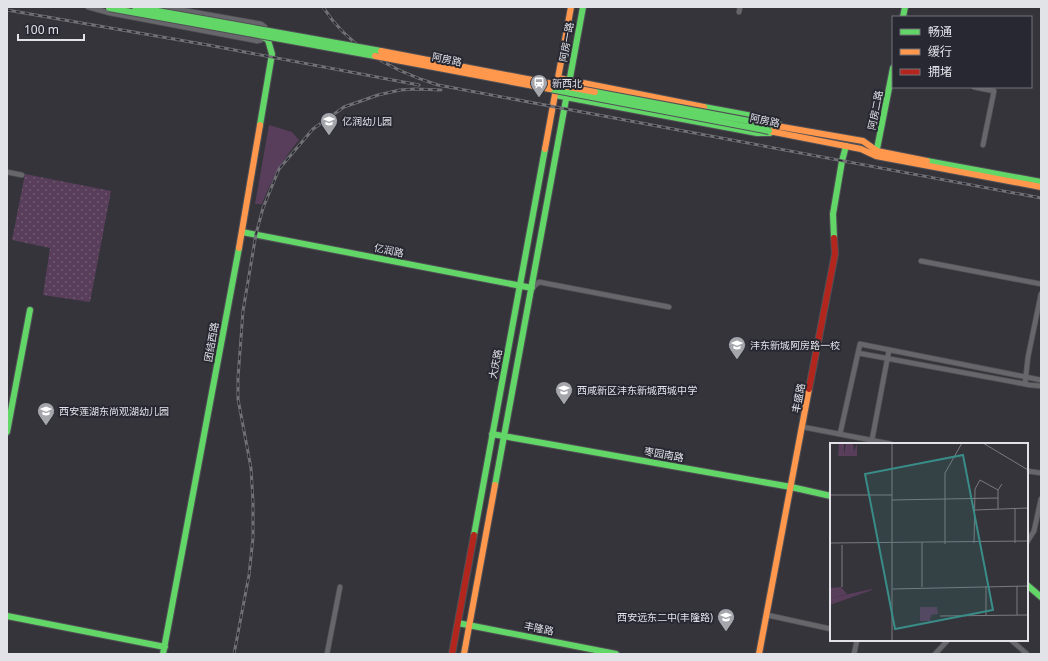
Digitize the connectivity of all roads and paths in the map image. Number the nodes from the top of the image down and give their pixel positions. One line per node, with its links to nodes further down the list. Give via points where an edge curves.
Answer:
1 (88, 7): 7 (street, via 257,41)
2 (107, 7): 14 (main road, 阿房路, bridge)
3 (134, 7): 14 (main road, 阿房路, bridge, via 409,56)
4 (165, 7): 7 (street, via 261,24 265,27)
5 (571, 7): 9 (main road, 阿房一路)
6 (583, 7): 10 (main road, 阿房一路)
7 (263, 37): 24 (main road, 团结西路, via 268,40 272,54)
8 (892, 75): 19 (main road, 阿房二路)
9 (558, 78): 10 (main road, 阿房路); 12 (main road, 大庆路)
10 (569, 80): 13 (main road); 15 (main road, 阿房路, via 763,118)
11 (979, 88): 17 (street, via 994,91)
12 (555, 95): 13 (main road, 阿房路); 27 (main road, 大庆路)
13 (566, 98): 16 (main road, 阿房路, via 757,132); 28 (main road)
14 (770, 128): 15 (main road, 阿房路); 16 (main road, 阿房路)
15 (797, 130): 19 (main road, 阿房路, via 863,142)
16 (785, 134): 18 (main road, 阿房路)
17 (983, 145)
18 (846, 146): 19 (main road, 阿房路); 45 (main road, 丰盛路, via 833,214 835,254)
19 (877, 154): 22 (main road, 阿房路); 23 (main road, 阿房路)
20 (7, 172): 21 (street)
21 (22, 175)
22 (1041, 182)
23 (1041, 187)
24 (242, 232): 27 (main road, 亿润路); 69 (main road, 团结西路)
25 (921, 261): 26 (street)
26 (1041, 284)
27 (521, 285): 28 (main road, 亿润路); 47 (main road, 大庆路)
28 (532, 288): 30 (street, via 539,282); 49 (main road)
29 (1041, 294): 41 (street)
30 (669, 307)
31 (30, 310): 46 (main road)
32 (889, 350): 33 (street, via 860,344); 34 (street); 35 (street)
33 (858, 353): 35 (street); 48 (street)
34 (913, 355): 36 (street); 37 (street)
35 (888, 359): 37 (street); 50 (street)
36 (940, 360): 38 (street); 39 (street)
37 (912, 363): 39 (street)
38 (978, 367): 40 (street); 41 (street)
39 (938, 368): 40 (street)
40 (976, 375): 43 (street)
41 (1026, 377): 42 (street); 43 (street)
42 (1041, 380)
43 (1025, 384): 44 (street)
44 (1041, 386)
45 (803, 427): 48 (street); 54 (main road, 丰盛路)
46 (7, 432)
47 (492, 434): 49 (main road, 枣园南路); 63 (main road, 大庆路)
48 (840, 434): 50 (street)
49 (504, 436): 54 (main road, 枣园南路); 64 (main road)
50 (872, 440): 51 (street)
51 (886, 443)
52 (1028, 471): 53 (street)
53 (1041, 473)
54 (791, 487): 55 (main road, 枣园南路); 61 (main road, 丰盛路)
55 (830, 496)
56 (1041, 499): 57 (street, via 1034,531)
57 (1028, 540)
58 (1028, 586): 60 (main road)
59 (340, 587): 71 (street)
60 (1041, 597)
61 (766, 615): 65 (street); 75 (main road, 丰盛路)
62 (7, 616): 69 (main road)
63 (458, 623): 64 (main road, 丰隆路); 72 (main road, 大庆路)
64 (470, 625): 73 (main road); 74 (main road, 丰隆路)
65 (830, 629)
66 (857, 641): 76 (street)
67 (947, 641): 77 (street)
68 (1012, 641): 78 (street)
69 (165, 647): 70 (main road, 团结西路)
70 (163, 654)
71 (327, 654)
72 (452, 654)
73 (464, 654)
74 (616, 654)
75 (759, 654)
76 (854, 654)
77 (936, 654)
78 (1027, 654)

